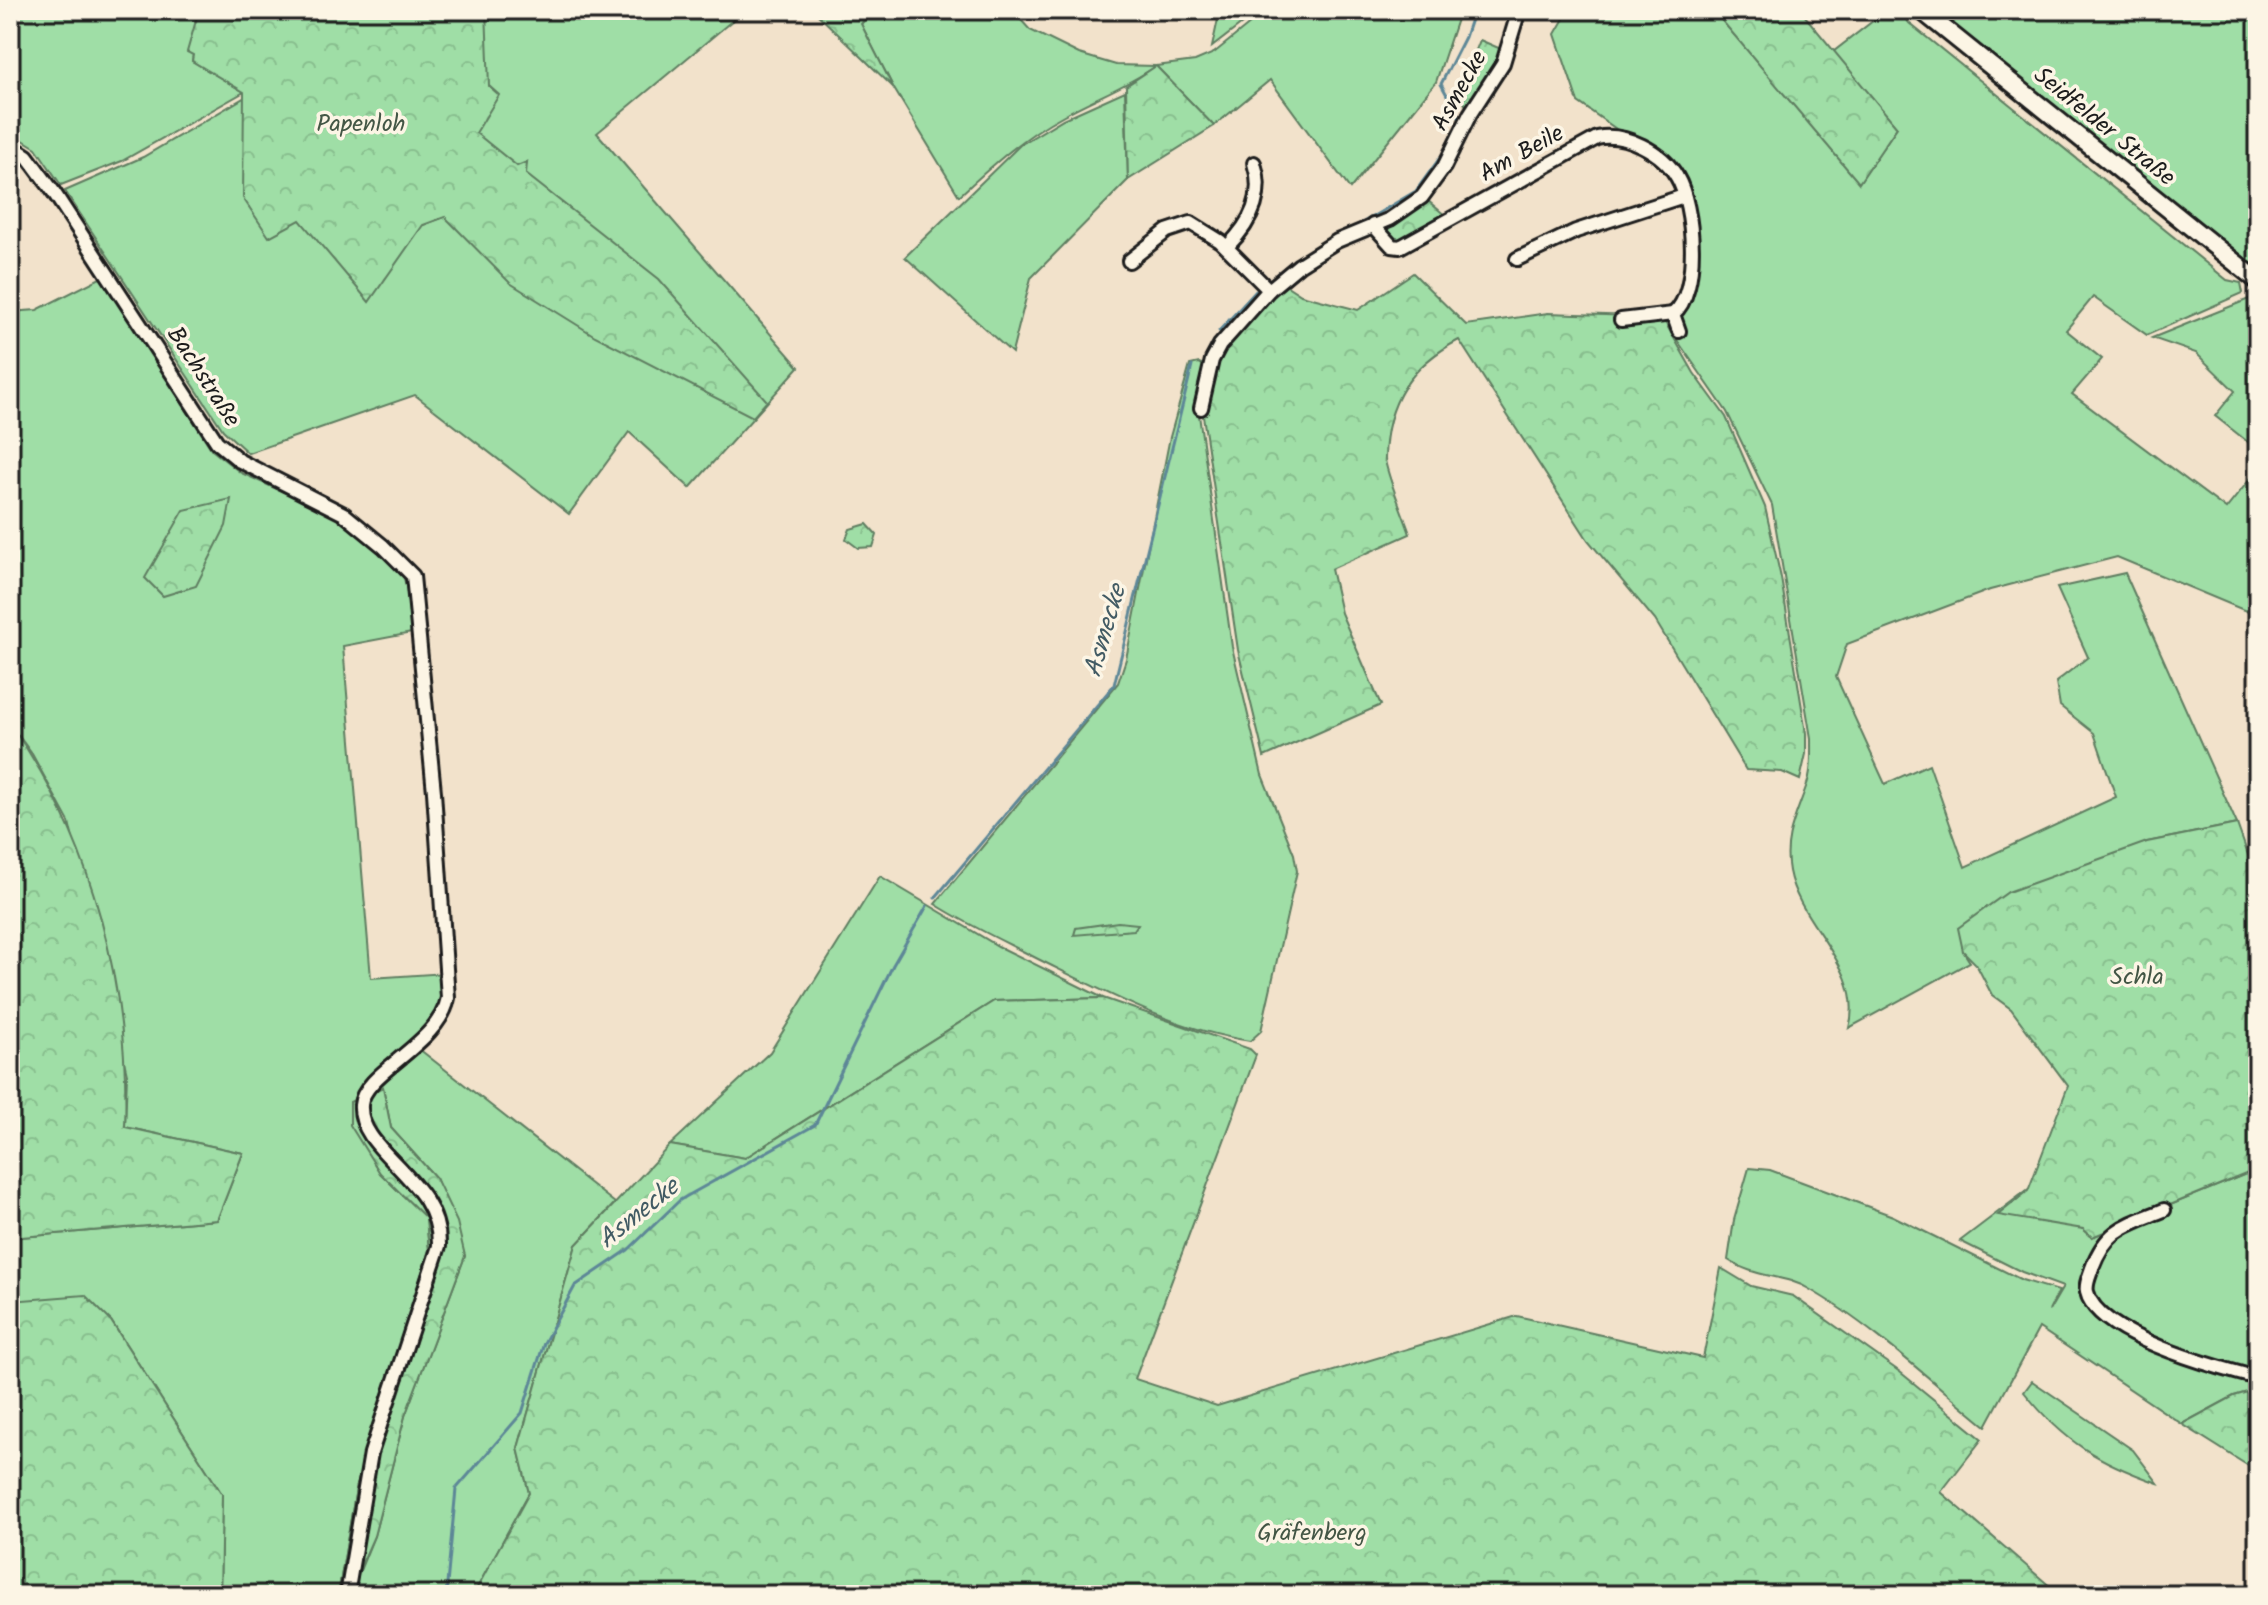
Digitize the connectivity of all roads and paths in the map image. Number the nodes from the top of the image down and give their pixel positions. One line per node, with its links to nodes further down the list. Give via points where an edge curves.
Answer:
1 (1519, 10): 6 (street, Asmecke, via 1503,63 1444,167 1422,197)
2 (1921, 10): 10 (main road, Seidfelder Straße)
3 (10, 145): 18 (street, Bachstraße, via 27,156 53,191 217,442 240,461 344,514 413,576 448,998 440,1022 366,1090 361,1107 376,1142 432,1207 439,1246 371,1453)
4 (1254, 163): 7 (street, via 1254,210)
5 (1684, 196): 6 (street, Am Beile, via 1670,166 1627,138 1611,135 1400,247 1392,246); 8 (street, via 1566,235); 12 (street, Am Beile, via 1692,268 1683,303)
6 (1373, 225): 11 (street, Asmecke, via 1337,241)
7 (1227, 247): 9 (street, via 1204,228 1184,223); 11 (street)
8 (1517, 259)
9 (1129, 261)
10 (2258, 281)
11 (1269, 290): 15 (street, Asmecke, via 1220,345)
12 (1673, 314): 13 (street); 14 (street)
13 (1621, 320)
14 (1679, 331)
15 (1201, 408)
16 (2164, 1210): 17 (street, via 2122,1227 2102,1244 2087,1283 2091,1300 2108,1319 2156,1346)
17 (2258, 1378)
18 (347, 1595)

